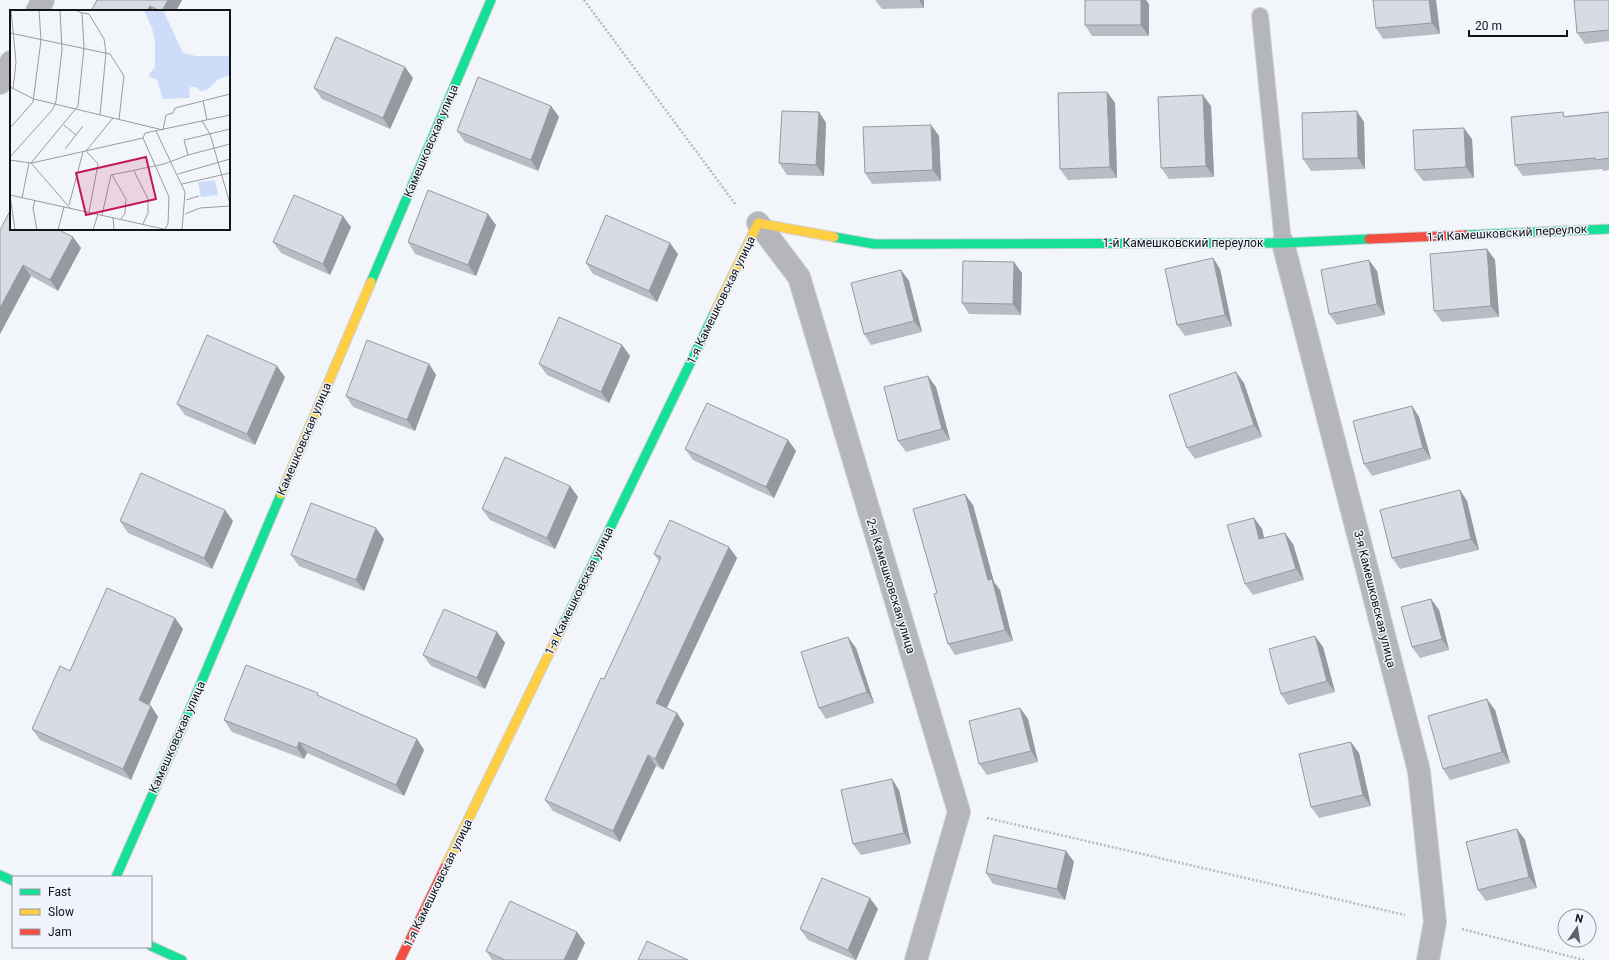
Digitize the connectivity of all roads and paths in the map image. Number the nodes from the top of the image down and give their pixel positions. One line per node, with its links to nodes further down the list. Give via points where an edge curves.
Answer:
1 (43, 0): 4 (street)
2 (491, 0): 13 (street, Камешковская улица)
3 (584, 0): 8 (path, via 734,204)
4 (38, 10)
5 (1260, 16): 10 (lane)
6 (10, 64): 7 (street)
7 (0, 83)
8 (758, 223): 10 (street, 1-й Камешковский переулок, via 874,244); 11 (street, 2-я Камешковская улица, via 799,278); 18 (street, 1-я Камешковская улица)
9 (1609, 229): 10 (street, 1-й Камешковский переулок)
10 (1283, 244): 15 (street, 3-я Камешковская улица, via 1420,771)
11 (959, 812): 15 (path); 19 (street)
12 (0, 875): 14 (street)
13 (116, 876)
14 (12, 881)
15 (1435, 922): 20 (street, 3-я Камешковская улица); 21 (path)
16 (152, 946): 17 (street)
17 (182, 960)
18 (400, 960)
19 (916, 960)
20 (1428, 960)
21 (1584, 960)

